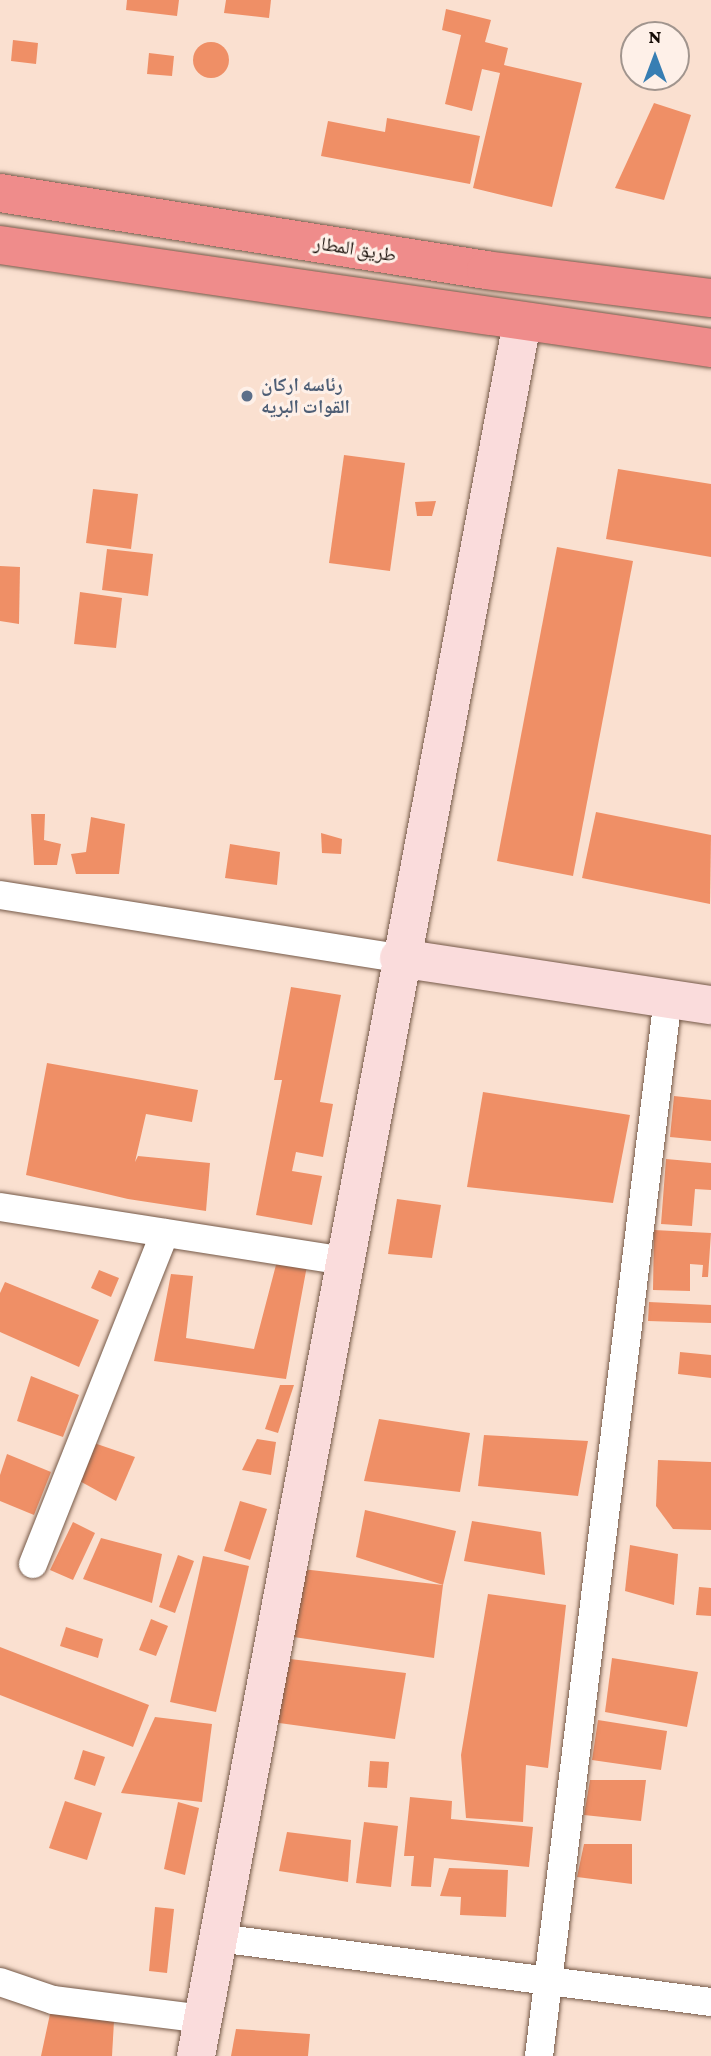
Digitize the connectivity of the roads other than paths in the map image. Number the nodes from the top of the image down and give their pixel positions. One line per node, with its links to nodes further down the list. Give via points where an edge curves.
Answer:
1 (0, 193): 3 (highway, طريق المطار, via 486,270)
2 (0, 245): 4 (highway)
3 (711, 298)
4 (522, 323): 5 (highway); 7 (street)
5 (711, 348)
6 (0, 895): 7 (street)
7 (400, 958): 8 (street); 12 (street)
8 (668, 998): 9 (street); 15 (street)
9 (711, 1005)
10 (0, 1207): 11 (street)
11 (165, 1233): 12 (street); 13 (street)
12 (345, 1261): 14 (street)
13 (33, 1564)
14 (218, 1938): 15 (street); 18 (street)
15 (549, 1980): 17 (street); 20 (street)
16 (0, 1982): 18 (street, via 53,2000)
17 (711, 2002)
18 (203, 2019): 19 (street)
19 (197, 2056)
20 (539, 2056)

